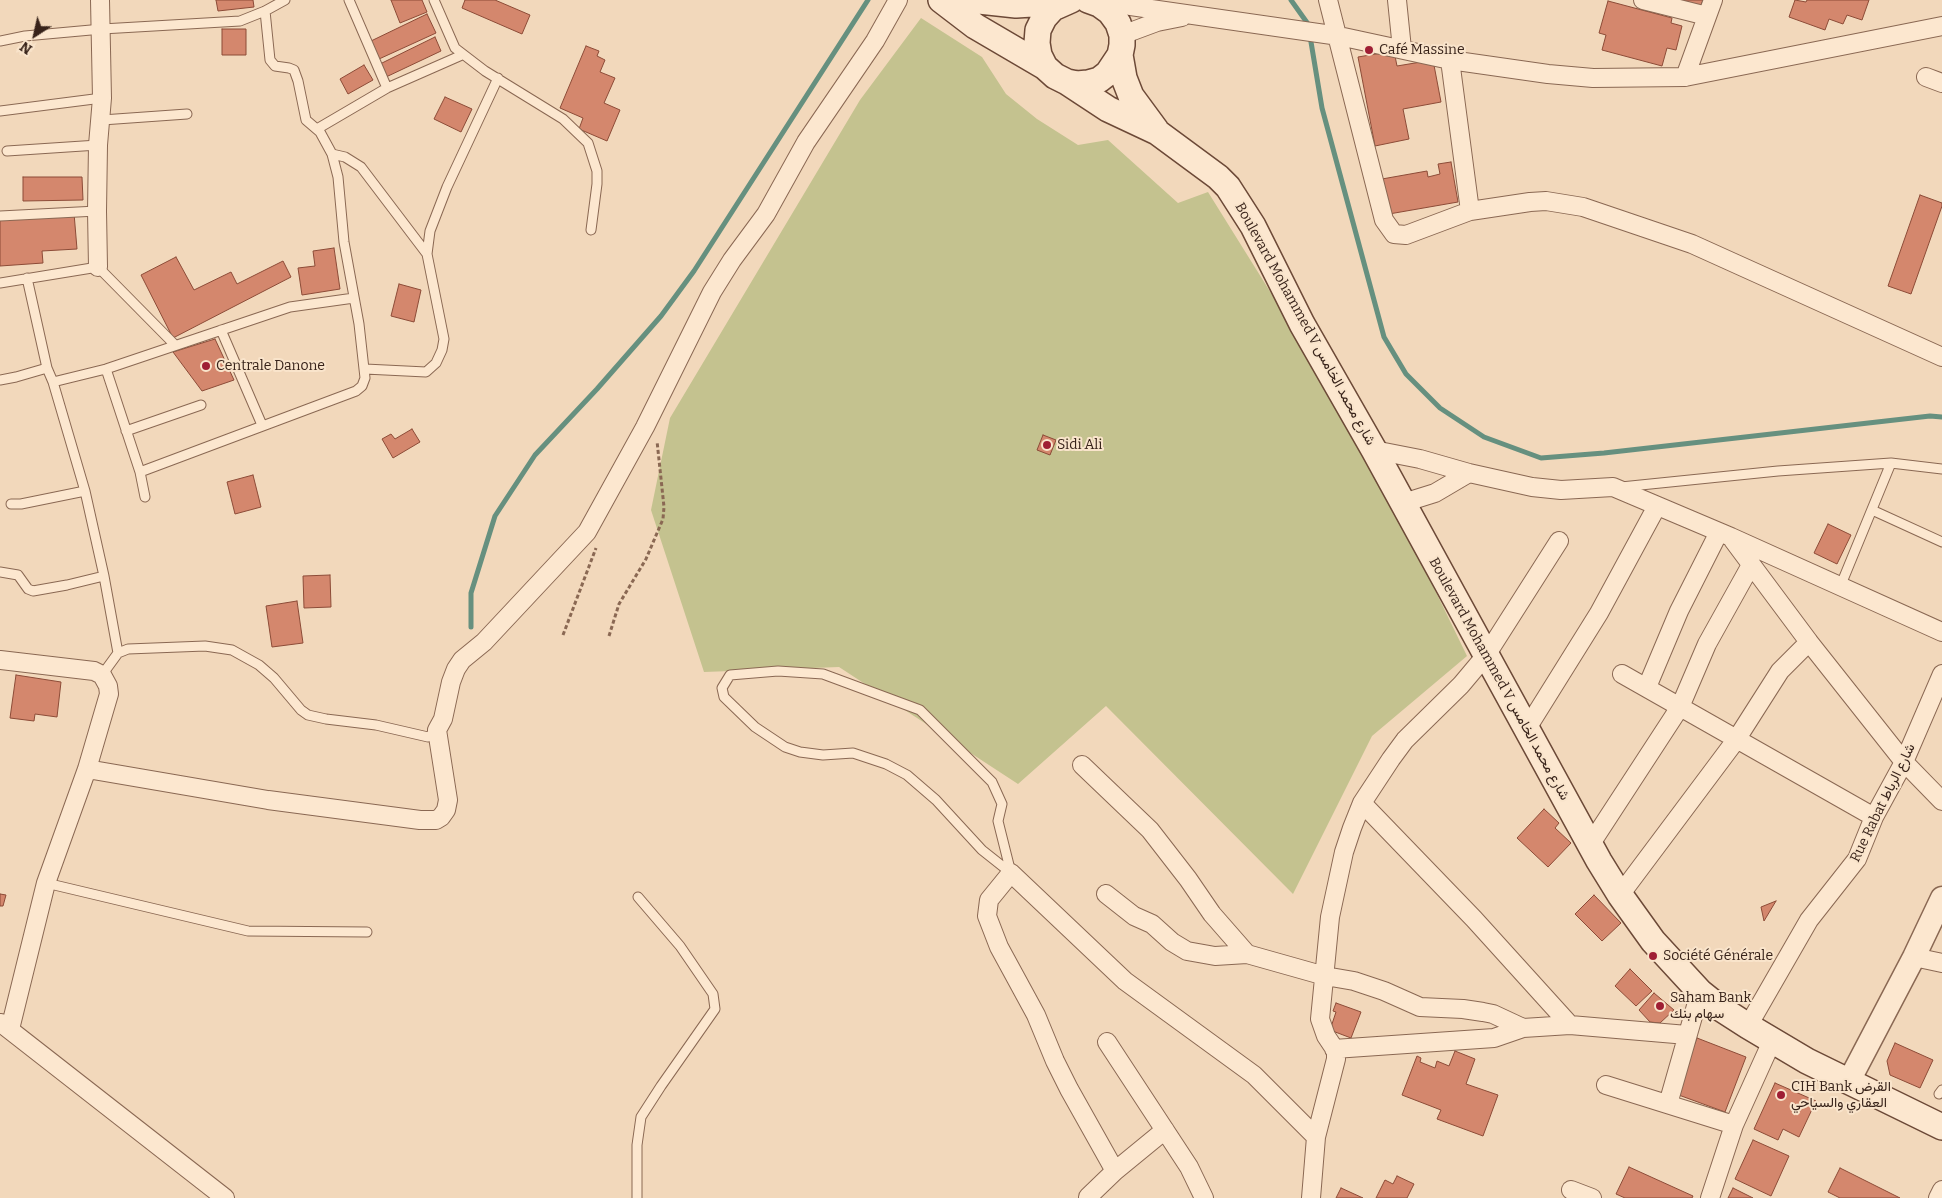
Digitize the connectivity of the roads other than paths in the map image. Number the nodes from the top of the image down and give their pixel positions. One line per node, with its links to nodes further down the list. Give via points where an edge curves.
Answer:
1 (100, 0): 16 (street)
2 (285, 0): 13 (lane)
3 (349, 0): 27 (lane)
4 (434, 0): 21 (lane, via 451,42)
5 (898, 0): 86 (street, via 875,42 806,142 766,214 712,292 645,427 587,532 484,642 462,660 450,682 443,719)
6 (941, 0): 23 (main road, via 975,26)
7 (970, 0): 8 (main road, via 1016,5)
8 (1078, 0): 14 (street); 19 (main road, via 1099,4 1110,12 1118,23); 23 (main road, via 1052,8 1038,30 1036,43)
9 (1328, 0): 17 (street)
10 (1397, 0): 20 (street)
11 (1643, 0): 12 (street)
12 (1710, 8): 24 (street)
13 (264, 12): 16 (lane, via 240,22); 32 (lane, via 270,60 275,66 294,70 306,120)
14 (1195, 14): 17 (street); 19 (street, via 1157,22)
15 (1942, 26): 24 (street)
16 (102, 28): 18 (lane); 28 (street)
17 (1335, 36): 20 (street); 38 (street, via 1384,220 1392,231 1406,235)
18 (0, 41)
19 (1121, 45): 26 (main road, via 1112,69 1099,80 1083,84); 33 (main road, Boulevard Mohammed V شارع محمد الخامس, via 1124,78 1131,96)
20 (1402, 49): 22 (street)
21 (462, 55): 25 (lane); 27 (lane)
22 (1450, 60): 24 (street, via 1593,78); 38 (street)
23 (1045, 67): 26 (main road)
24 (1685, 77)
25 (498, 78): 40 (lane, via 563,119 588,143 597,171); 41 (lane, via 447,186 430,231)
26 (1067, 82): 33 (main road, Boulevard Mohammed V شارع محمد الخامس, via 1108,109)
27 (387, 88): 32 (lane)
28 (102, 98): 29 (lane); 31 (street)
29 (0, 112)
30 (187, 114): 31 (lane)
31 (102, 120): 34 (street)
32 (318, 129): 36 (lane)
33 (1157, 132): 57 (main road, Boulevard Mohammed V شارع محمد الخامس, via 1228,187 1253,226 1302,324)
34 (98, 146): 35 (lane); 37 (street)
35 (7, 151)
36 (332, 154): 41 (lane, via 345,157 361,167); 45 (lane)
37 (97, 211): 39 (lane); 42 (street)
38 (1470, 211): 48 (street, via 1546,201 1583,207 1692,244)
39 (0, 216)
40 (590, 230)
41 (427, 254): 51 (lane, via 444,339 436,363 426,372)
42 (98, 267): 43 (lane); 47 (lane)
43 (28, 278): 44 (lane); 49 (lane)
44 (0, 283)
45 (354, 298): 46 (lane, via 290,307); 51 (lane)
46 (221, 330): 47 (lane); 55 (lane)
47 (175, 345): 50 (lane)
48 (1942, 357)
49 (47, 368): 52 (lane); 53 (lane)
50 (106, 369): 53 (lane); 56 (lane)
51 (365, 369): 55 (lane, via 364,384 356,391)
52 (0, 380)
53 (53, 382): 63 (lane)
54 (201, 405): 56 (lane)
55 (262, 426): 60 (lane)
56 (126, 431): 60 (lane)
57 (1374, 450): 61 (street); 65 (main road, Boulevard Mohammed V شارع محمد الخامس)
58 (1891, 463): 59 (lane); 62 (lane); 68 (lane)
59 (1942, 469)
60 (140, 472): 64 (lane)
61 (1469, 473): 62 (street, via 1546,489); 65 (street, via 1435,493)
62 (1613, 488): 67 (street)
63 (85, 491): 66 (lane); 74 (lane)
64 (145, 497)
65 (1404, 503): 79 (main road, Boulevard Mohammed V شارع محمد الخامس)
66 (11, 504)
67 (1657, 506): 69 (street); 87 (street, via 1599,613)
68 (1872, 510): 71 (lane); 75 (lane)
69 (1725, 535): 72 (street); 75 (street); 84 (street, via 1679,610)
70 (1560, 541): 79 (street)
71 (1942, 542)
72 (1751, 565): 77 (street); 85 (street, via 1707,644)
73 (0, 572): 74 (lane, via 18,575 33,591)
74 (104, 576): 78 (lane)
75 (1840, 588): 76 (street)
76 (1942, 632)
77 (1809, 642): 88 (street, via 1780,671); 89 (street)
78 (118, 653): 83 (lane); 86 (lane, via 149,647 205,646 232,650 259,665 308,715 428,737)
79 (1487, 654): 87 (main road, Boulevard Mohammed V شارع محمد الخامس); 93 (street, via 1405,740)
80 (0, 660): 83 (street, via 94,671)
81 (1622, 674): 84 (street)
82 (1942, 674): 89 (street, Rue Rabat شارع الرباط)
83 (102, 675): 91 (street, via 108,686 108,702)
84 (1647, 687): 85 (street)
85 (1680, 707): 88 (street); 95 (street)
86 (437, 730): 91 (street, via 448,800 444,815 432,821 268,800)
87 (1526, 730): 95 (main road, Boulevard Mohammed V شارع محمد الخامس)
88 (1736, 740): 94 (street); 99 (street)
89 (1904, 762): 92 (street); 94 (street, Rue Rabat شارع الرباط)
90 (1082, 766): 103 (street, via 1150,830 1212,914)
91 (87, 768): 97 (street)
92 (1942, 800)
93 (1362, 803): 106 (street, via 1344,852 1334,893); 108 (street)
94 (1874, 817): 110 (street, Rue Rabat شارع الرباط, via 1857,859 1809,920)
95 (1590, 845): 99 (main road, Boulevard Mohammed V شارع محمد الخامس)
96 (1011, 873): 96 (lane, via 998,821 1002,804 992,782 920,710 822,674 730,675 722,688 724,697 755,726 785,747 800,752 823,756 853,753 907,775 936,800 982,850); 122 (street, via 1125,980 1254,1075); 123 (street, via 988,900 987,916 1069,1089)
97 (46, 883): 102 (lane, via 248,931); 109 (street)
98 (1106, 894): 103 (street, via 1187,952 1215,956)
99 (1620, 895): 107 (main road, Boulevard Mohammed V شارع محمد الخامس, via 1653,940)
100 (638, 897): 128 (lane, via 680,946 713,994 715,1009 641,1117 637,1145)
101 (1942, 898): 104 (street)
102 (367, 932)
103 (1248, 954): 106 (street)
104 (1914, 957): 105 (street); 116 (street)
105 (1942, 963)
106 (1326, 976): 111 (street, via 1367,985 1420,1007 1493,1014); 115 (street, via 1320,1019)
107 (1700, 992): 110 (main road, Boulevard Mohammed V شارع محمد الخامس); 112 (street)
108 (1570, 1025): 111 (street); 112 (street)
109 (5, 1026): 127 (street)
110 (1748, 1026): 113 (main road, Boulevard Mohammed V شارع محمد الخامس)
111 (1523, 1028): 115 (street, via 1494,1038)
112 (1687, 1035): 118 (street)
113 (1772, 1041): 116 (main road, Boulevard Mohammed V شارع محمد الخامس); 119 (street)
114 (1107, 1042): 121 (street)
115 (1334, 1049): 122 (street, via 1336,1059)
116 (1849, 1081): 120 (main road, Boulevard Mohammed V شارع محمد الخامس)
117 (1606, 1085): 118 (street)
118 (1668, 1104): 119 (street)
119 (1734, 1125): 132 (street)
120 (1942, 1126)
121 (1165, 1130): 123 (street); 129 (street)
122 (1316, 1137): 130 (street)
123 (1116, 1171): 126 (street)
124 (1571, 1190): 131 (street)
125 (1942, 1190): 133 (street)
126 (1088, 1197)
127 (226, 1198)
128 (637, 1198)
129 (1204, 1198)
130 (1311, 1198)
131 (1592, 1198)
132 (1710, 1198)
133 (1938, 1198)

